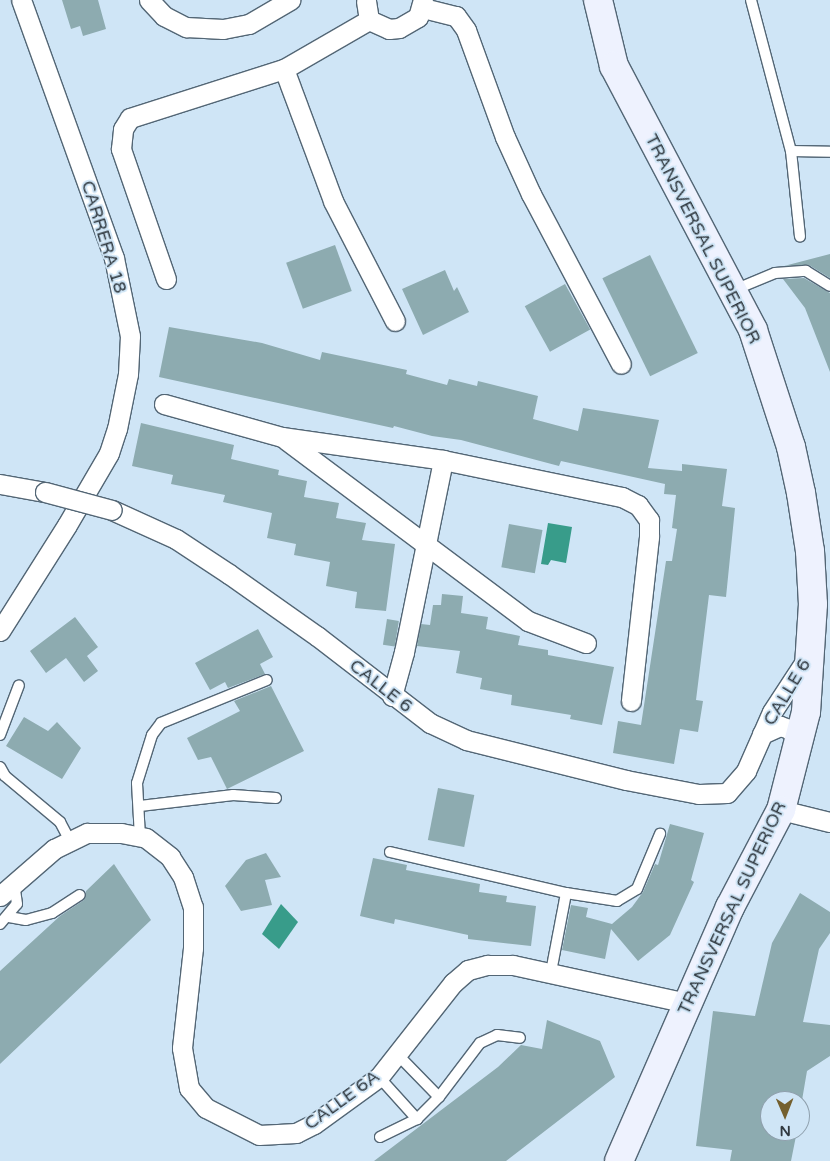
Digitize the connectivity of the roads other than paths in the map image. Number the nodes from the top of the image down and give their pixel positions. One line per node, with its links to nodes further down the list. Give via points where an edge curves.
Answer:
1 (21, 0): 23 (street, CARRERA 18, via 114,258 130,336 128,374 109,453)
2 (149, 0): 3 (street, via 164,16 186,26 224,29 249,24)
3 (290, 0)
4 (366, 0): 8 (street)
5 (598, 0): 15 (main road, TRANSVERSAL SUPERIOR, via 614,66)
6 (752, 0): 10 (lane)
7 (423, 4): 8 (street, via 418,17 399,28 378,26); 17 (street, via 456,16 466,30 505,137 531,194)
8 (369, 20): 9 (street)
9 (284, 69): 13 (street, via 130,118 123,129 121,150); 16 (street, via 334,201)
10 (791, 151): 11 (lane); 12 (lane)
11 (830, 152)
12 (800, 237)
13 (166, 279)
14 (830, 286): 15 (lane, via 806,271 775,273)
15 (732, 290): 25 (main road, TRANSVERSAL SUPERIOR, via 753,330 791,447 810,551)
16 (395, 321)
17 (621, 364)
18 (164, 404): 19 (street)
19 (282, 438): 20 (street); 22 (street)
20 (443, 460): 22 (street); 29 (street, via 622,497 638,505 649,520)
21 (0, 484): 28 (street, CALLE 6, bridge, via 112,510 176,539 317,636)
22 (424, 541): 24 (street, via 528,620); 28 (street, via 404,652)
23 (0, 631)
24 (586, 643)
25 (812, 650): 30 (street, CALLE 6); 32 (main road, TRANSVERSAL SUPERIOR, via 806,712)
26 (267, 680): 35 (lane, via 161,723 152,735 137,783)
27 (19, 685): 31 (lane)
28 (392, 696): 30 (street, CALLE 6, via 430,723 466,740 626,780 699,794 727,793 736,785)
29 (631, 701)
30 (762, 734): 32 (street, CALLE 6, via 780,726 789,729)
31 (0, 735)
32 (799, 740): 36 (main road, TRANSVERSAL SUPERIOR)
33 (0, 767): 40 (lane, via 5,776 60,822)
34 (276, 798): 35 (lane, via 233,795)
35 (140, 806): 39 (lane)
36 (781, 810): 37 (street); 49 (main road, TRANSVERSAL SUPERIOR, via 730,907)
37 (830, 822)
38 (660, 834): 43 (lane, via 637,889 628,896 617,901)
39 (140, 837): 40 (street, CALLE 6A, via 121,833 87,833); 52 (street, CALLE 6A, via 170,856 183,877 193,907 193,948 182,1055 189,1088 206,1108 259,1135 296,1133 314,1124)
40 (70, 841): 42 (street, CALLE 6A, via 54,849)
41 (390, 852): 43 (lane)
42 (14, 883): 45 (street, CALLE 6A); 46 (lane, via 17,904)
43 (566, 893): 48 (lane)
44 (80, 895): 46 (lane, via 52,913 26,920)
45 (0, 896)
46 (9, 917): 47 (lane)
47 (0, 924)
48 (551, 972): 49 (street, CALLE 6A); 51 (street, CALLE 6A, via 487,965 468,970 453,983)
49 (687, 1003): 56 (main road, TRANSVERSAL SUPERIOR)
50 (520, 1038): 53 (lane, via 497,1035 480,1043)
51 (397, 1054): 52 (street, CALLE 6A); 53 (lane)
52 (379, 1077): 54 (lane)
53 (439, 1097): 54 (lane)
54 (417, 1119): 55 (lane)
55 (380, 1137)
56 (619, 1161)

